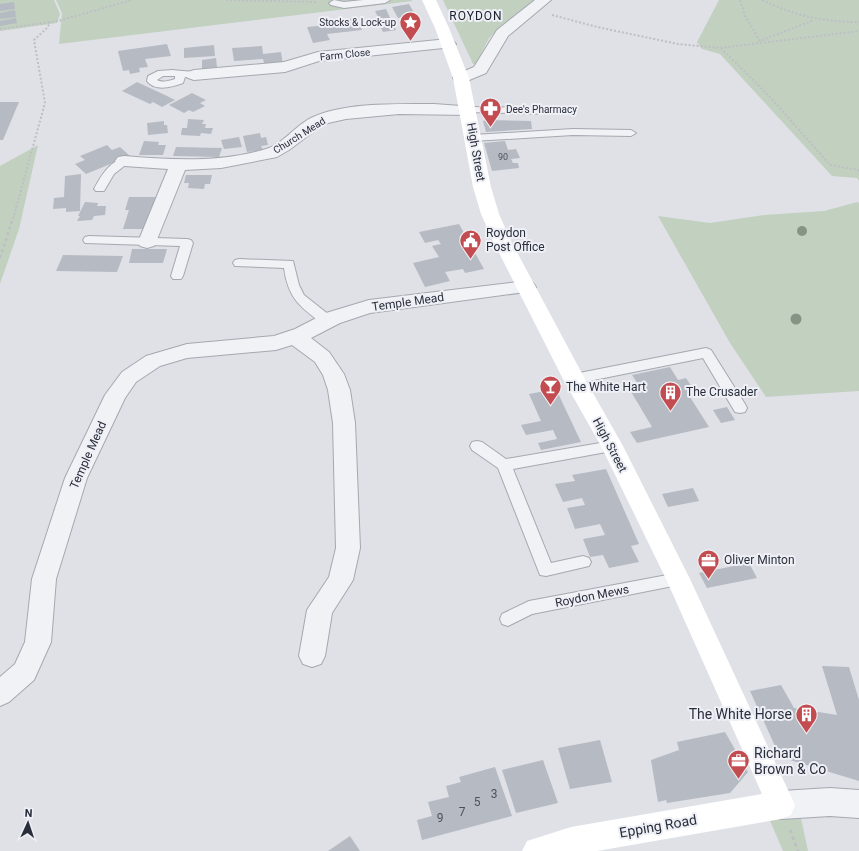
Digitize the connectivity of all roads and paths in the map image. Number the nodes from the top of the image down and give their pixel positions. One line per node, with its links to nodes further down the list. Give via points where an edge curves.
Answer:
1 (132, 0): 11 (path)
2 (226, 0): 8 (path)
3 (385, 0): 8 (lane, via 344,5)
4 (429, 0): 16 (main road, High Street)
5 (544, 0): 9 (street)
6 (740, 0): 15 (path, via 745,16)
7 (762, 0): 10 (path, via 793,15)
8 (334, 3)
9 (532, 10): 17 (path, via 678,44); 19 (street, via 502,33 480,70)
10 (814, 20): 12 (path); 15 (path)
11 (50, 22): 13 (path); 30 (path, via 48,28 34,40 45,103)
12 (859, 22)
13 (0, 29)
14 (859, 31): 15 (path)
15 (760, 41): 17 (path)
16 (448, 44): 18 (street, Farm Close, via 318,57 285,67); 19 (main road, High Street)
17 (720, 48): 26 (path, via 771,98 830,165)
18 (188, 74)
19 (462, 78): 20 (main road, High Street)
20 (468, 110): 21 (lane); 23 (main road, High Street); 25 (street, Church Mead, via 406,109 328,117 310,126 275,152 222,164)
21 (548, 111)
22 (631, 133): 23 (lane, via 572,132)
23 (473, 138): 33 (main road, High Street, via 490,214)
24 (124, 161): 25 (street, Church Mead); 27 (lane, via 109,172)
25 (178, 166): 29 (street)
26 (859, 171)
27 (100, 189)
28 (89, 240): 29 (lane)
29 (147, 242): 32 (lane, via 187,243)
30 (0, 258)
31 (239, 263): 34 (lane, via 289,264 294,292 302,302)
32 (177, 276)
33 (526, 287): 34 (street, Temple Mead, via 369,307); 36 (main road, High Street)
34 (328, 321): 35 (street, Temple Mead)
35 (295, 337): 44 (street, via 322,357 333,374 344,423 348,548 341,580 320,610); 45 (street, Temple Mead, via 276,343 187,351 153,361 130,377 116,395 76,478 44,580 38,642 25,672)
36 (574, 379): 37 (lane, via 706,353); 39 (main road, High Street)
37 (740, 408)
38 (478, 446): 40 (lane)
39 (612, 446): 40 (lane); 42 (main road, High Street)
40 (504, 465): 41 (lane, via 546,570)
41 (583, 562)
42 (678, 579): 43 (lane, Roydon Mews, via 530,608); 47 (main road, High Street)
43 (508, 619)
44 (312, 656)
45 (0, 694)
46 (859, 804): 47 (street, via 830,802)
47 (782, 806): 48 (main road, Epping Road, via 571,841)
48 (536, 851)

